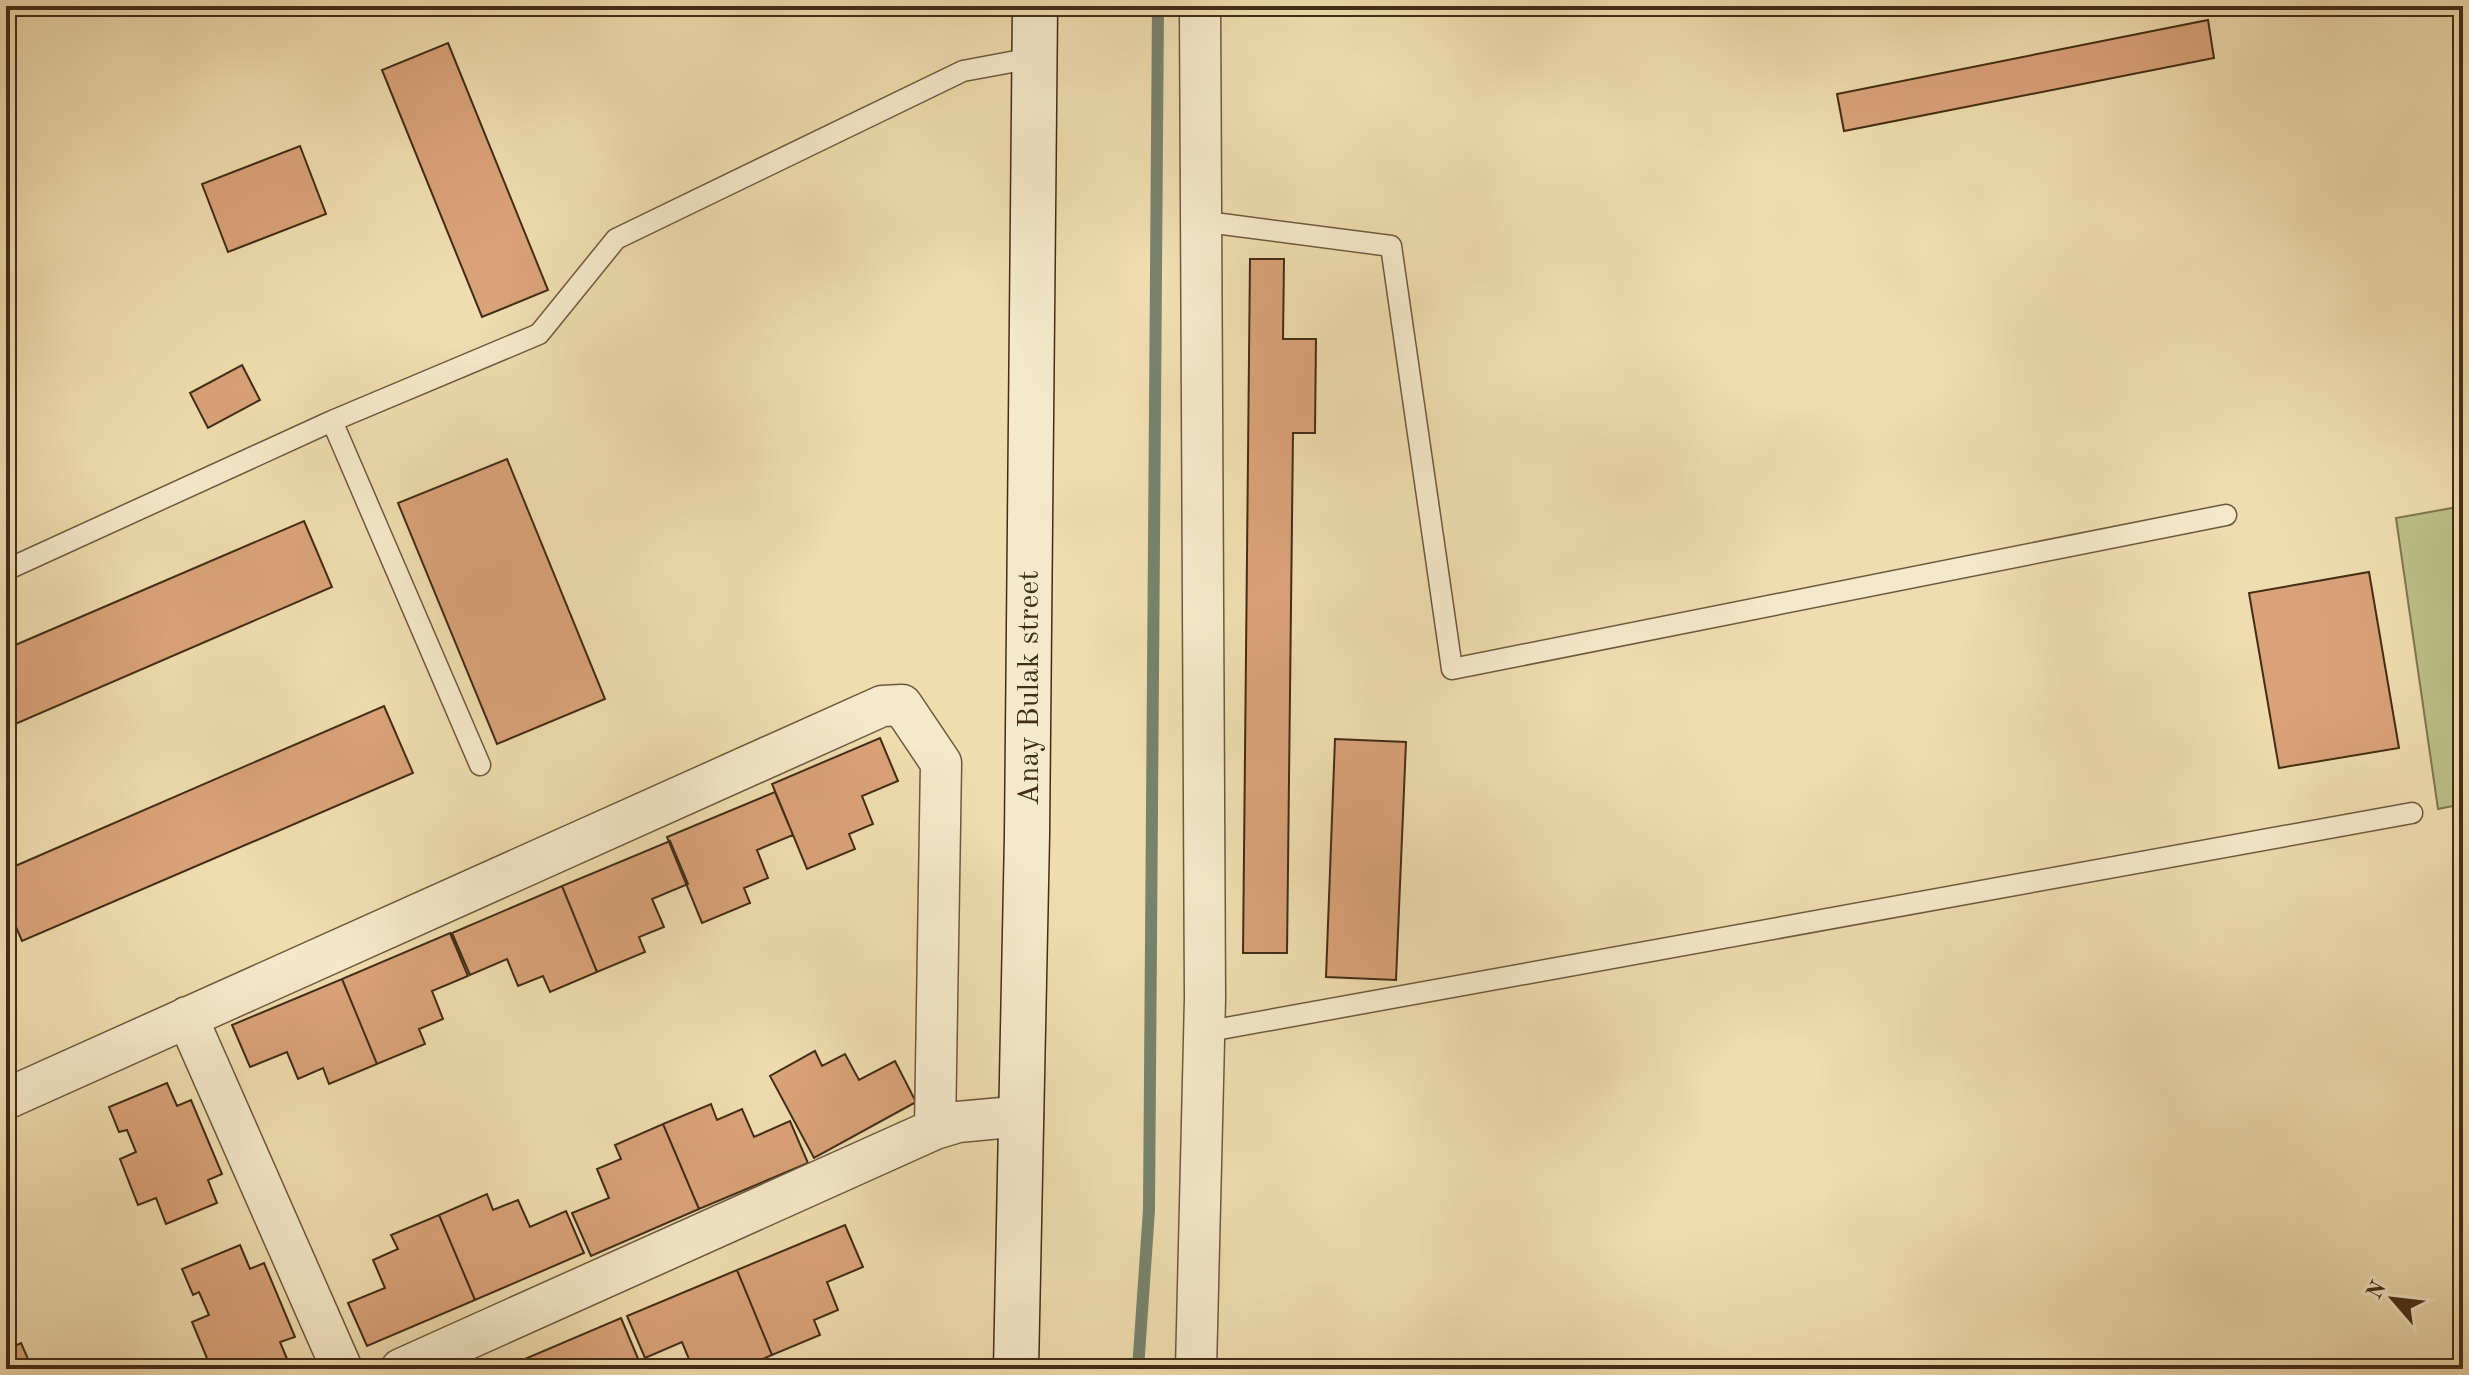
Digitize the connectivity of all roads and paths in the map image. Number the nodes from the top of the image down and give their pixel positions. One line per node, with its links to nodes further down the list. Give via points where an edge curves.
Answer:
1 (1035, 6): 3 (main road, Anay Bulak street)
2 (1200, 6): 4 (street)
3 (1033, 58): 5 (lane, via 963,71 616,239 539,334); 13 (main road, Anay Bulak street)
4 (1199, 221): 6 (lane, via 1391,246 1452,669); 11 (street)
5 (332, 421): 7 (lane); 8 (lane)
6 (2226, 515)
7 (6, 570)
8 (480, 765)
9 (2412, 813): 11 (lane)
10 (187, 1017): 12 (street); 14 (street, via 882,706 902,705 941,763); 15 (street)
11 (1204, 1032): 18 (street)
12 (6, 1099)
13 (1023, 1116): 14 (street); 17 (main road, Anay Bulak street)
14 (935, 1129): 16 (street)
15 (342, 1369)
16 (401, 1369)
17 (1016, 1369)
18 (1196, 1369)

